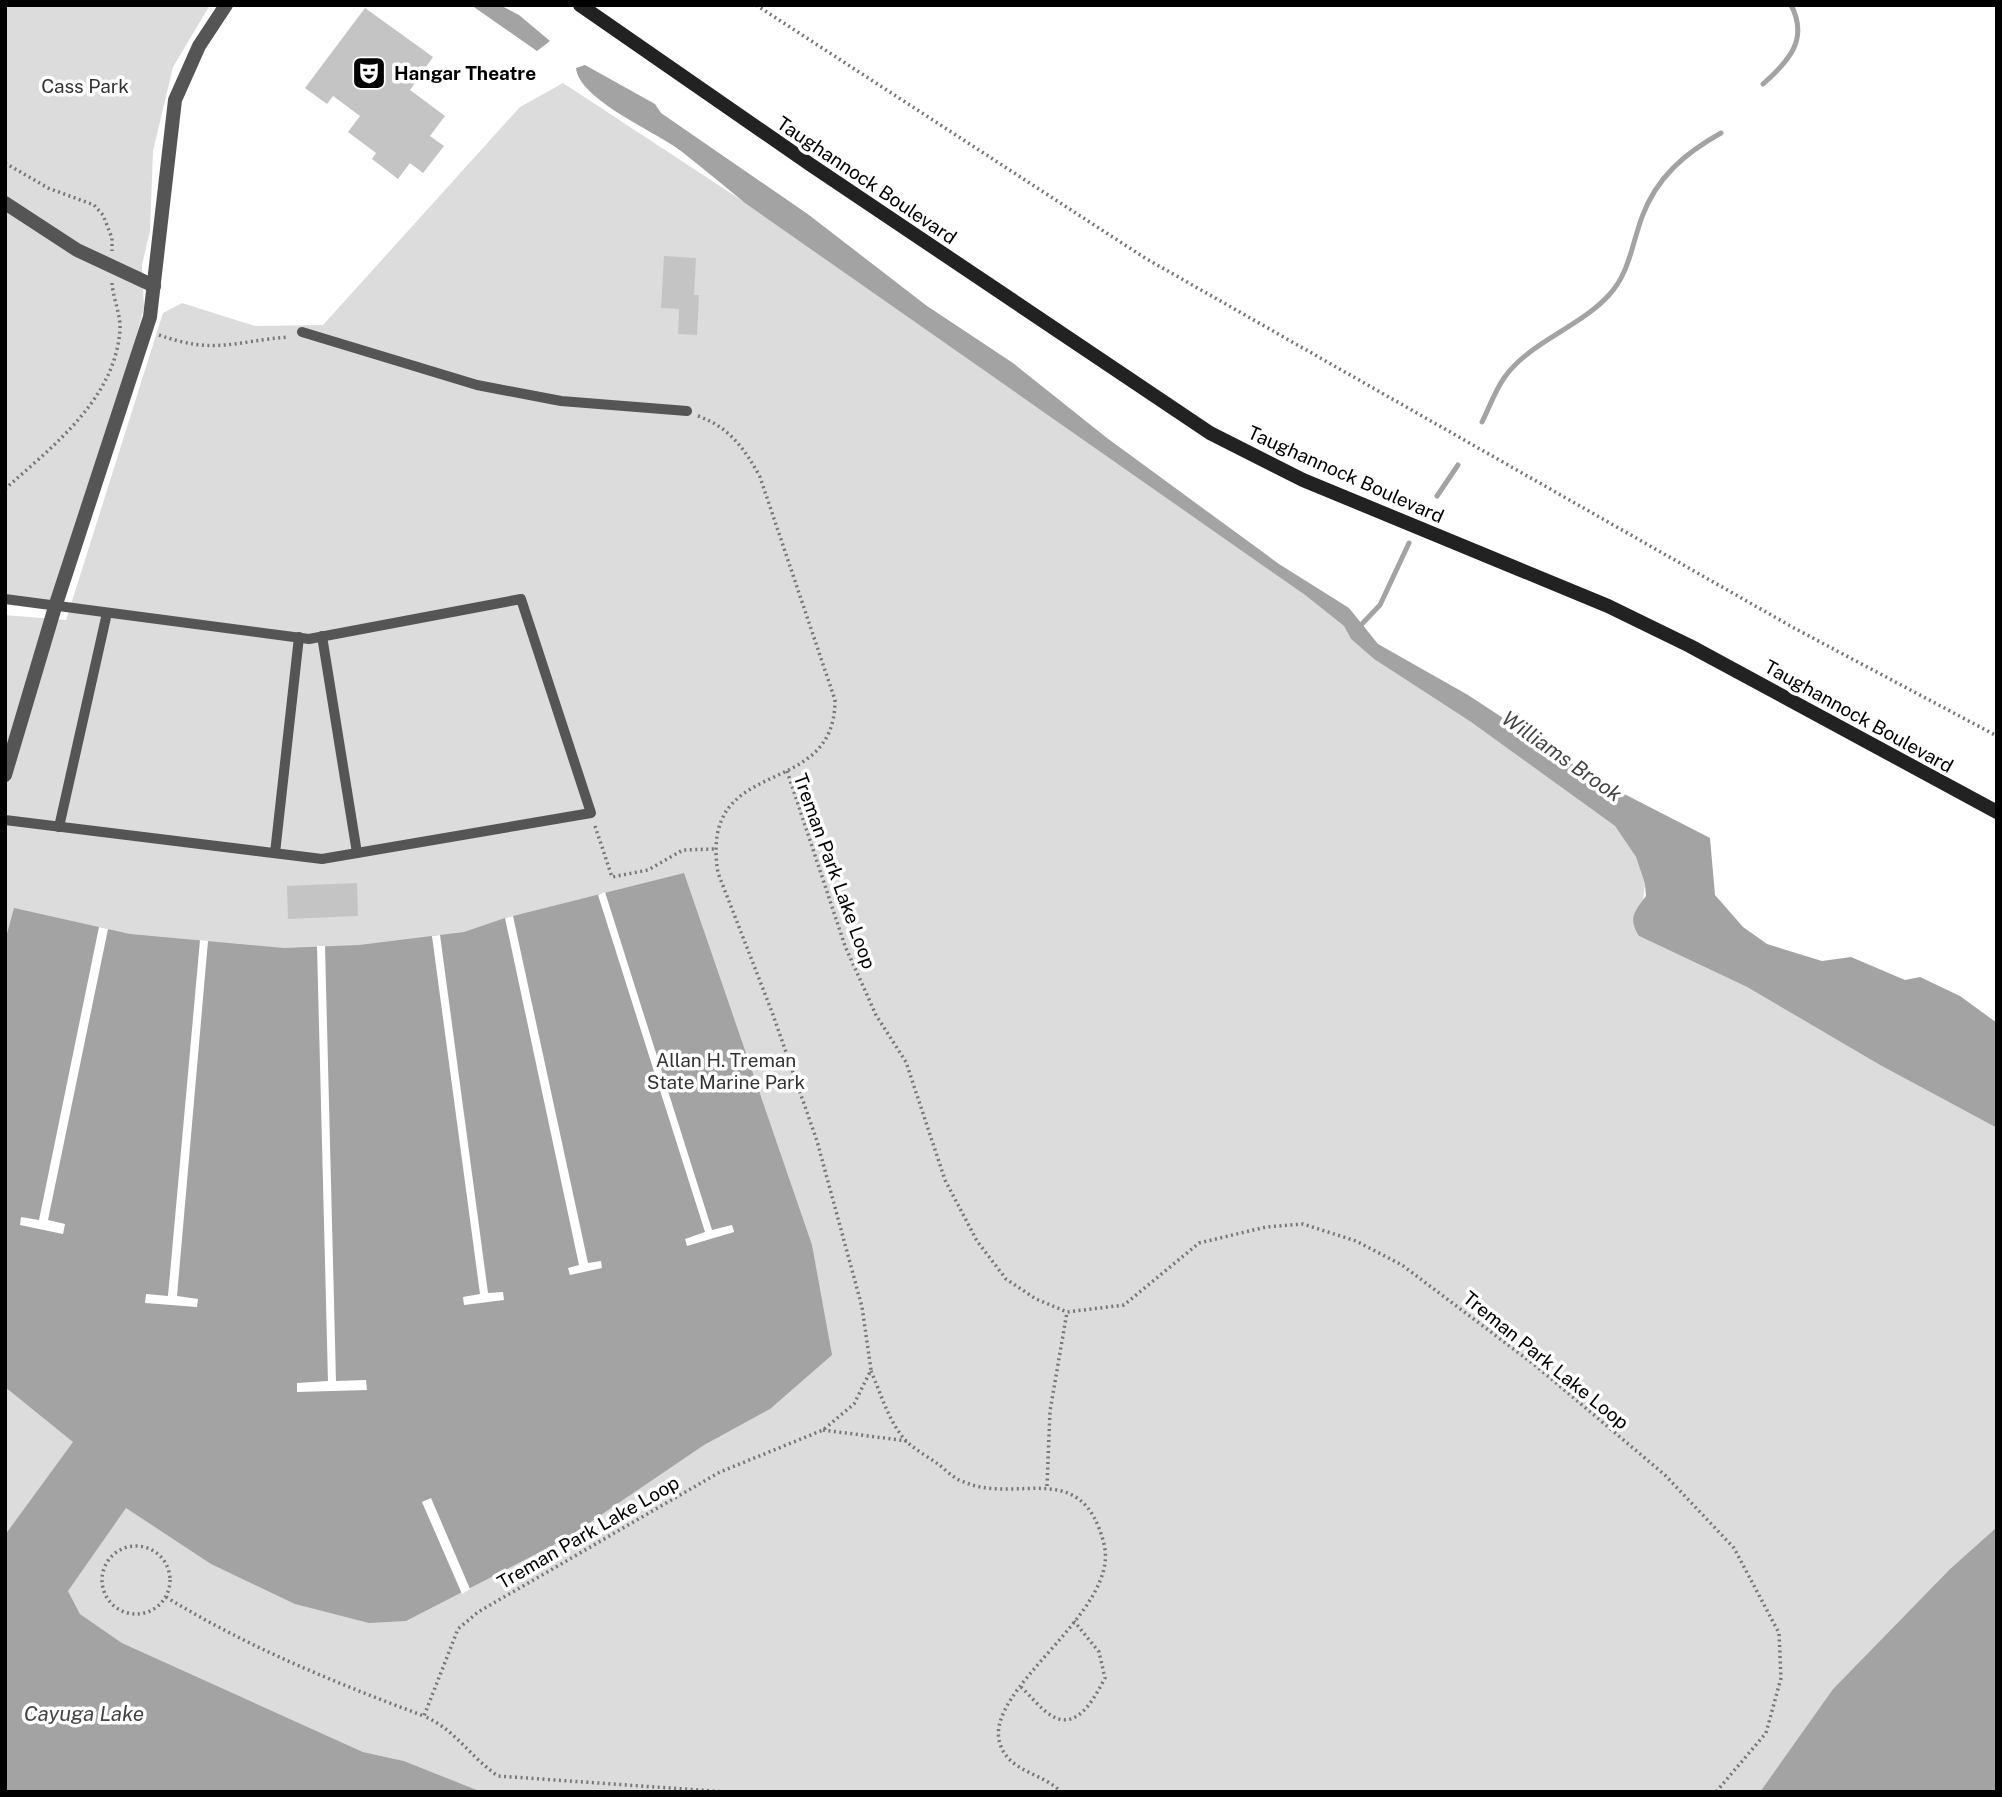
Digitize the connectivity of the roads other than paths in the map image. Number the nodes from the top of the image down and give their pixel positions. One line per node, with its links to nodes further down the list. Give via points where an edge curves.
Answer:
1 (226, 5): 4 (street, via 190,63 175,100)
2 (580, 5): 13 (main road, Taughannock Boulevard, via 1210,433 1304,480 1608,606)
3 (5, 203): 4 (street, via 48,234)
4 (154, 286): 8 (street, via 146,330)
5 (302, 332): 6 (lane, via 477,385 561,401)
6 (687, 411)
7 (5, 599): 8 (lane)
8 (55, 607): 9 (lane); 12 (street)
9 (107, 613): 11 (lane); 15 (lane)
10 (322, 636): 11 (lane); 17 (lane); 17 (lane, via 521,599 591,813)
11 (299, 637): 16 (lane)
12 (5, 775)
13 (1997, 813)
14 (5, 820): 15 (lane)
15 (59, 827): 16 (lane)
16 (275, 853): 17 (lane, via 322,859)
17 (357, 853)

